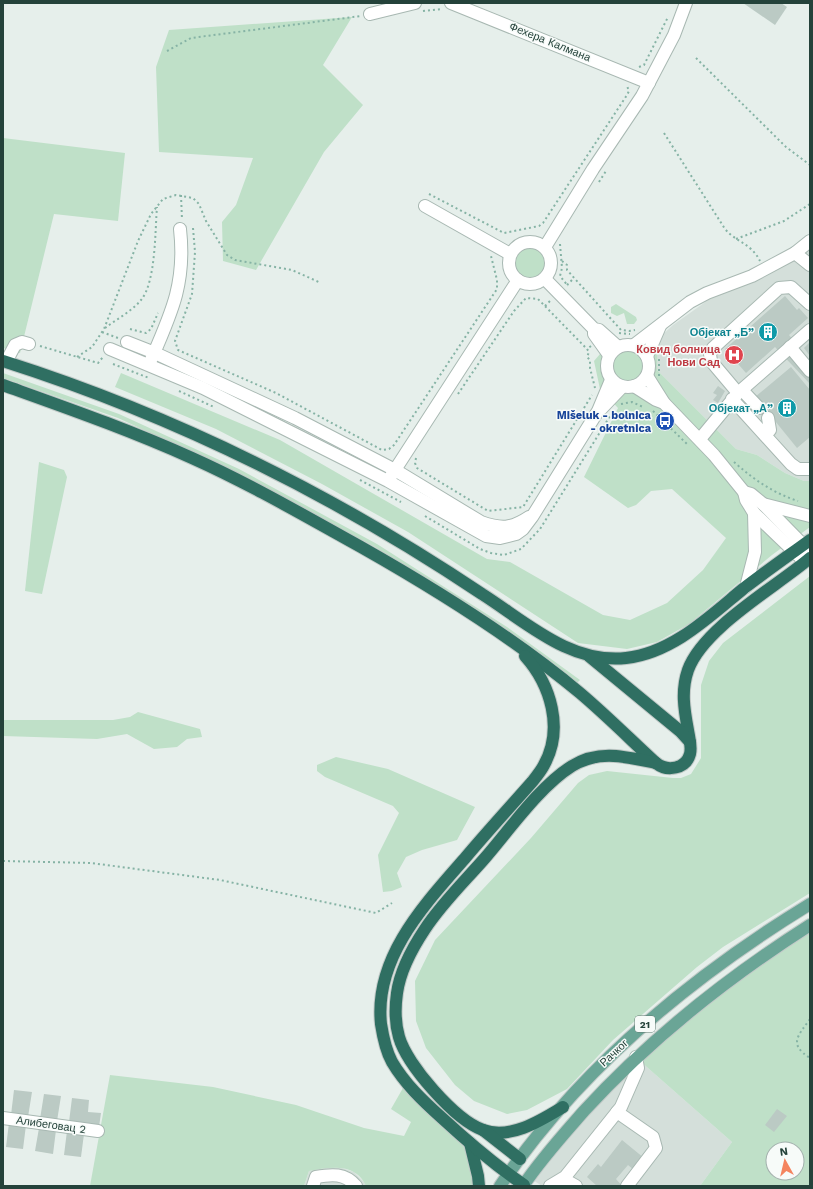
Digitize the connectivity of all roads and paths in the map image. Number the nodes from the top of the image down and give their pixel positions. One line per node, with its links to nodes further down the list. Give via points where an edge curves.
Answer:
1 (686, 3): 10 (street, via 674,35)
2 (448, 6): 3 (path, via 434,9); 10 (street, Фехера Калмана)
3 (416, 8): 5 (street)
4 (671, 11): 8 (path, via 644,65)
5 (370, 14): 6 (path, via 191,38)
6 (167, 51)
7 (696, 58): 12 (path, via 786,147)
8 (637, 67)
9 (624, 83): 14 (path, via 629,91 627,95 539,226 504,233)
10 (649, 83): 22 (street)
11 (664, 133): 20 (path, via 725,229)
12 (810, 165)
13 (181, 195): 16 (path, via 163,199); 18 (path, via 183,216); 31 (path, via 193,198 198,204 227,255 244,262 292,270)
14 (427, 200): 25 (street)
15 (810, 204): 20 (path, via 784,221)
16 (157, 207): 36 (path, via 138,241); 36 (path, via 151,278 147,291 135,307)
17 (193, 228): 23 (path, via 195,252 192,294 175,341 178,350 276,393 382,450 394,445 497,289 493,261)
18 (180, 229): 49 (street, via 182,252 179,290)
19 (563, 239): 26 (path, via 560,244)
20 (736, 239): 28 (path, via 744,242 755,252)
21 (810, 241): 24 (street)
22 (545, 248): 25 (street, via 539,243 526,242 519,244); 29 (street, via 549,253 551,266)
23 (488, 252)
24 (795, 253): 27 (street); 28 (street)
25 (510, 254): 30 (street, via 510,269)
26 (562, 261): 32 (path, via 560,276); 40 (path, via 567,265 567,270 621,330)
27 (810, 265)
28 (764, 270): 35 (street, via 690,302)
29 (545, 278): 30 (street, via 532,284); 48 (street, via 594,329 599,330)
30 (518, 280): 76 (street)
31 (321, 284)
32 (573, 290)
33 (810, 304): 62 (street, via 791,287 779,288 713,348 711,360)
34 (160, 309): 37 (path, via 151,329 146,333)
35 (660, 326): 40 (street); 50 (street)
36 (104, 329): 39 (path)
37 (130, 329)
38 (810, 330): 45 (street)
39 (102, 332): 42 (path); 51 (path, via 92,347)
40 (641, 332): 41 (path); 44 (street)
41 (615, 333)
42 (127, 342): 49 (street)
43 (29, 344): 51 (path); 53 (street, via 22,342 15,345)
44 (634, 345): 48 (street); 50 (street)
45 (790, 348): 56 (street); 62 (street)
46 (110, 349): 51 (path, via 98,363); 55 (street)
47 (586, 349): 63 (path, via 538,299 526,298 514,311)
48 (614, 351): 59 (street, via 606,366)
49 (154, 353): 55 (street); 76 (street, via 295,418)
50 (647, 356): 57 (street)
51 (77, 357)
52 (587, 357): 74 (path, via 595,382 593,393 523,507 488,511 416,468)
53 (5, 361): 87 (highway, via 161,419 286,477 404,542 546,638)
54 (113, 364): 58 (path)
55 (149, 364): 77 (street, via 203,388)
56 (810, 371)
57 (647, 376): 61 (street, via 639,384); 64 (street)
58 (149, 378)
59 (611, 380): 61 (street); 69 (street)
60 (3, 385): 86 (highway, via 149,439 263,492 402,570)
61 (628, 386): 64 (street); 69 (street)
62 (737, 394): 68 (street); 72 (street); 73 (street)
63 (458, 395)
64 (664, 403): 73 (street)
65 (647, 404): 67 (path, via 643,407 626,402)
66 (650, 407): 73 (path, via 682,441)
67 (617, 408)
68 (759, 408)
69 (598, 411): 80 (street)
70 (614, 411): 83 (path)
71 (768, 418): 72 (street, via 770,430)
72 (765, 435): 75 (street, via 794,467)
73 (695, 442): 78 (street)
74 (419, 453)
75 (810, 469)
76 (395, 470): 77 (street); 80 (street, via 481,522 496,528 520,522)
77 (388, 481): 80 (street, via 486,536 500,538 516,534 523,530)
78 (744, 492): 79 (street, via 751,494); 81 (street)
79 (763, 504): 82 (street); 84 (street)
80 (535, 513)
81 (754, 513): 84 (street); 85 (street, via 755,552)
82 (810, 516)
83 (540, 529)
84 (805, 551): 85 (highway); 88 (highway, via 699,649 688,670 684,688)
85 (746, 587): 87 (highway, via 687,633 651,652 623,659)
86 (514, 643): 89 (highway, via 581,694); 102 (highway, via 544,681 553,712 554,727 545,764 426,903 410,926 385,977 380,1009 382,1034 391,1061 411,1089)
87 (588, 656): 88 (highway)
88 (690, 742): 89 (highway, via 690,753 683,764 669,769)
89 (656, 763): 100 (highway, via 614,754 596,757 573,765 547,786 425,928 401,975 397,992 396,1024 399,1038 411,1062 425,1081 455,1112)
90 (3, 861): 91 (path, via 91,863 220,880 376,913)
91 (392, 903)
92 (810, 904): 97 (main road, Рачког / 21, via 735,953 678,996 597,1069)
93 (810, 925): 95 (main road, Рачког / 21, via 719,987)
94 (810, 1019): 96 (path, via 798,1036 797,1044 800,1051)
95 (636, 1057): 98 (street, via 638,1068); 110 (main road, Рачког / 21, via 575,1121)
96 (810, 1058)
97 (562, 1107): 100 (highway, via 531,1126 502,1132); 103 (main road, Рачког / 21)
98 (617, 1112): 106 (street, via 564,1177); 112 (street, via 653,1137 656,1142 656,1148)
99 (3, 1118): 101 (street, Алибеговац 2)
100 (483, 1130): 103 (highway)
101 (98, 1131)
102 (470, 1143): 104 (highway); 108 (highway)
103 (520, 1159): 104 (main road, Рачког / 21)
104 (508, 1174): 109 (main road, Рачког / 21); 110 (highway)
105 (315, 1181): 107 (street, via 330,1174 350,1179)
106 (554, 1184): 111 (street, via 569,1182)
107 (356, 1186)
108 (479, 1186)
109 (500, 1186)
110 (523, 1186)
111 (576, 1186)
112 (627, 1186)

